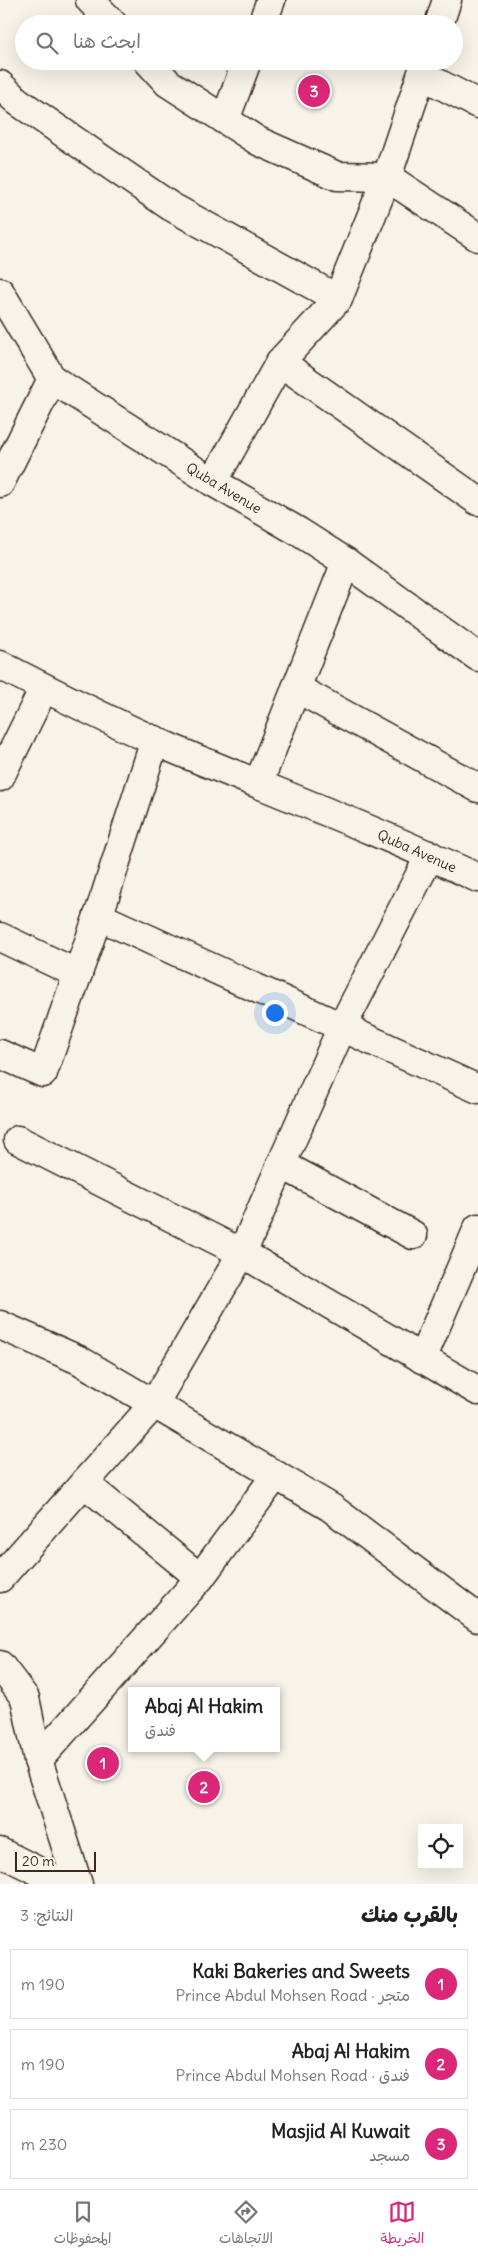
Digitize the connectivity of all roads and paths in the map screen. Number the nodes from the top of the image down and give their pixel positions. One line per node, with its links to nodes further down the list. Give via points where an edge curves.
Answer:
1 (90, 0): 4 (street)
2 (270, 0): 5 (street)
3 (447, 0): 6 (street)
4 (104, 15)
5 (265, 15)
6 (442, 15)
7 (157, 70): 13 (street, via 168,82)
8 (244, 70): 13 (street)
9 (423, 70): 14 (street)
10 (427, 70): 12 (street)
11 (0, 85): 17 (street, via 17,101 170,206)
12 (478, 104)
13 (225, 120): 14 (street, via 258,142 337,176)
14 (387, 177): 15 (street); 17 (street)
15 (478, 238)
16 (0, 292): 19 (street, Quba Avenue)
17 (338, 299): 18 (street)
18 (280, 362): 20 (street); 22 (street)
19 (52, 379): 20 (street, Quba Avenue); 21 (street)
20 (213, 482): 23 (street, Quba Avenue)
21 (0, 483)
22 (478, 501)
23 (346, 562): 24 (street, Quba Avenue); 27 (street)
24 (478, 657)
25 (0, 665): 26 (street, Quba Avenue)
26 (44, 688): 28 (street, Quba Avenue); 29 (street)
27 (296, 688): 30 (street); 31 (street)
28 (155, 740): 30 (street, Quba Avenue); 34 (street)
29 (0, 777)
30 (259, 782): 32 (street, Quba Avenue)
31 (478, 788)
32 (430, 855): 33 (street, Quba Avenue); 37 (street)
33 (478, 878)
34 (98, 916): 36 (street); 37 (street)
35 (0, 937): 36 (street)
36 (78, 974): 38 (street, via 43,1073)
37 (342, 1027): 39 (street); 41 (street)
38 (0, 1054)
39 (478, 1089)
40 (18, 1140): 44 (street)
41 (282, 1164): 43 (street); 44 (street)
42 (478, 1228): 46 (street)
43 (413, 1235)
44 (242, 1253): 46 (street); 48 (street)
45 (0, 1325): 48 (street, via 79,1360)
46 (422, 1359): 47 (street)
47 (478, 1391)
48 (154, 1404): 49 (street); 50 (street)
49 (276, 1475): 52 (street); 53 (street, via 330,1507)
50 (84, 1483): 51 (street); 52 (street)
51 (0, 1578)
52 (200, 1578): 55 (street)
53 (478, 1618)
54 (0, 1664): 55 (street, via 25,1698)
55 (38, 1760): 60 (street)
56 (0, 1852): 59 (street)
57 (0, 1856): 58 (street)
58 (19, 1884)
59 (64, 1884)
60 (78, 1884)

